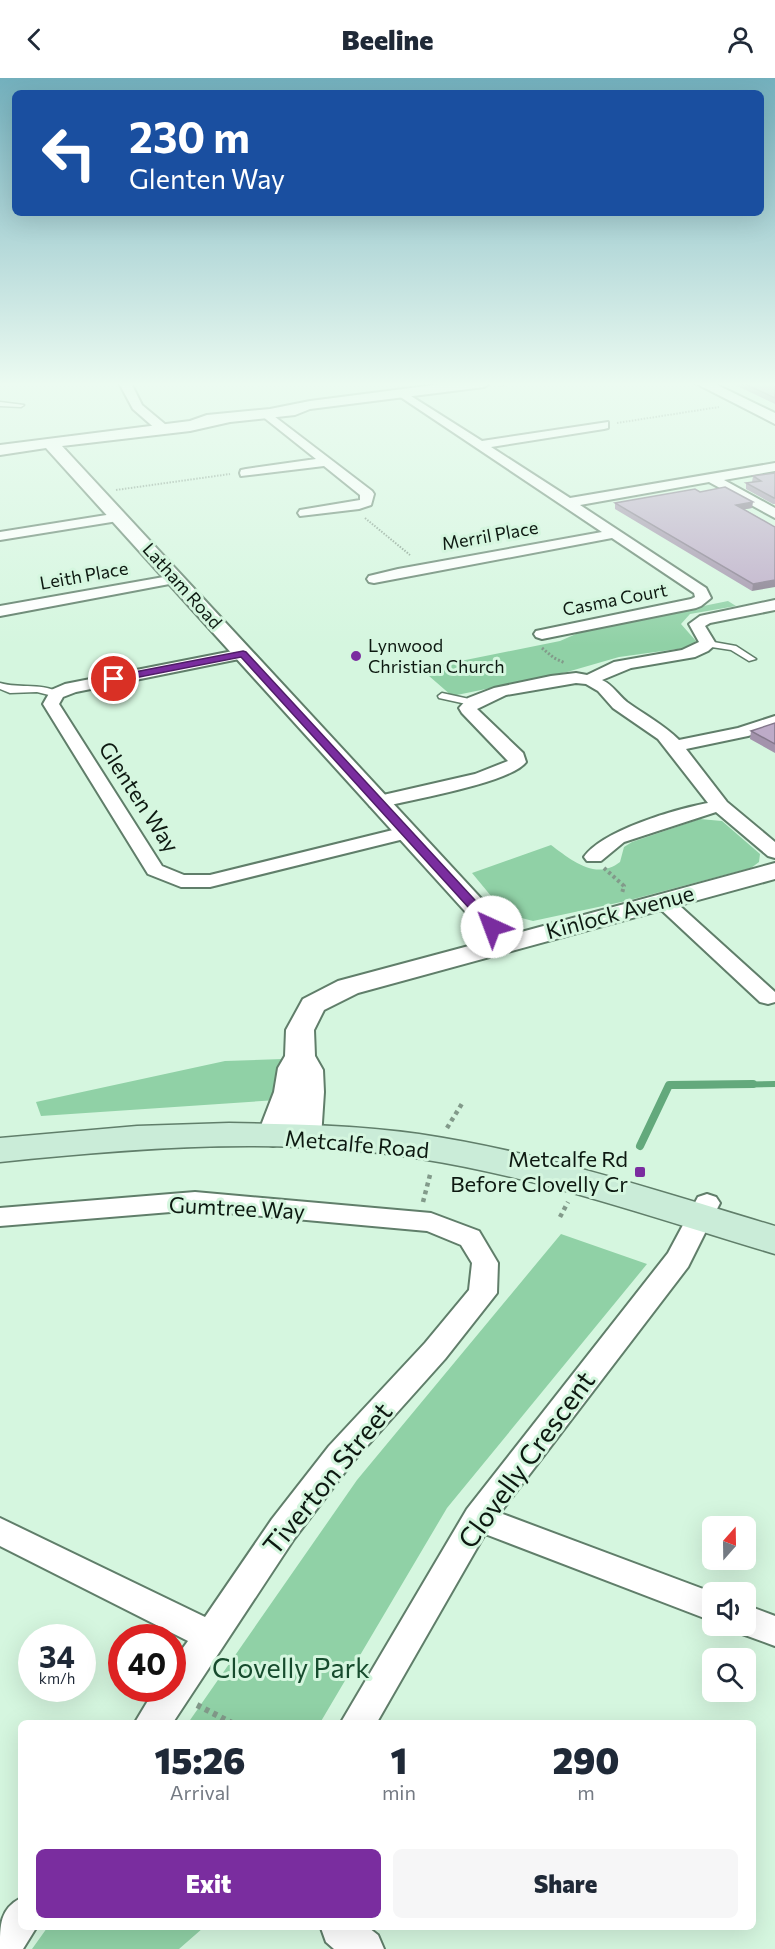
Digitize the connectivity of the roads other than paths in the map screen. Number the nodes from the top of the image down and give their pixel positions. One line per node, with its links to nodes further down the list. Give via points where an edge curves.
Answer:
1 (74, 470): 11 (street, Latham Road)
2 (265, 470): 6 (street)
3 (335, 470): 9 (street, via 368,494 366,502)
4 (517, 470): 8 (street)
5 (756, 470): 7 (street)
6 (246, 473)
7 (711, 478): 8 (street); 10 (street)
8 (567, 503): 12 (street)
9 (305, 513)
10 (775, 514)
11 (119, 517): 13 (street); 14 (street, Latham Road)
12 (612, 534): 15 (street, Merril Place); 18 (street, Casma Court, via 701,591 703,598 696,603)
13 (0, 536)
14 (176, 579): 17 (street, Leith Place); 20 (street, Latham Road)
15 (374, 579)
16 (775, 605): 19 (street, via 705,619 697,624)
17 (0, 611)
18 (542, 634)
19 (708, 644): 21 (lane, via 734,648); 22 (street, via 677,656 606,670)
20 (243, 654): 24 (street); 29 (street, Latham Road)
21 (752, 659)
22 (590, 680): 26 (street, via 560,679 486,695); 28 (street, via 604,687 619,704)
23 (0, 686): 24 (lane)
24 (57, 694): 31 (street, Glenten Way, via 51,704 155,870 181,881 210,881)
25 (442, 696): 26 (lane)
26 (471, 702): 29 (street, via 471,713 511,749 517,762 481,778)
27 (775, 721): 28 (street)
28 (675, 746): 30 (street)
29 (377, 802): 31 (street, Latham Road)
30 (720, 806): 32 (street); 33 (street, via 617,838)
31 (405, 833): 36 (street, Latham Road)
32 (775, 852)
33 (594, 857)
34 (775, 871): 35 (street, Kinlock Avenue)
35 (663, 901): 36 (street, Kinlock Avenue); 37 (street)
36 (507, 942): 38 (street, Kinlock Avenue, via 348,987 313,1005 300,1030 300,1056 308,1070 309,1092)
37 (768, 998)
38 (291, 1129): 39 (main road, Metcalfe Road, via 155,1121); 40 (main road, Metcalfe Road, via 82,1141); 41 (main road, Metcalfe Road, via 468,1156)
39 (0, 1136)
40 (0, 1150)
41 (704, 1211): 43 (main road, Metcalfe Road); 45 (main road, Metcalfe Road); 46 (street, Clovelly Crescent, via 678,1260)
42 (0, 1217): 44 (street, Gumtree Way, via 195,1201 431,1222)
43 (775, 1223)
44 (470, 1238): 51 (street, Tiverton Street, via 485,1263 483,1293 340,1455 283,1529)
45 (775, 1240)
46 (478, 1518): 48 (street); 53 (street, Clovelly Crescent)
47 (0, 1531): 51 (street)
48 (702, 1603)
49 (756, 1624): 50 (street)
50 (775, 1631)
51 (212, 1636): 52 (street, Tiverton Street)
52 (154, 1720)
53 (359, 1720)
54 (18, 1922): 56 (street)
55 (342, 1930): 57 (street)
56 (0, 1949)
57 (364, 1949)

